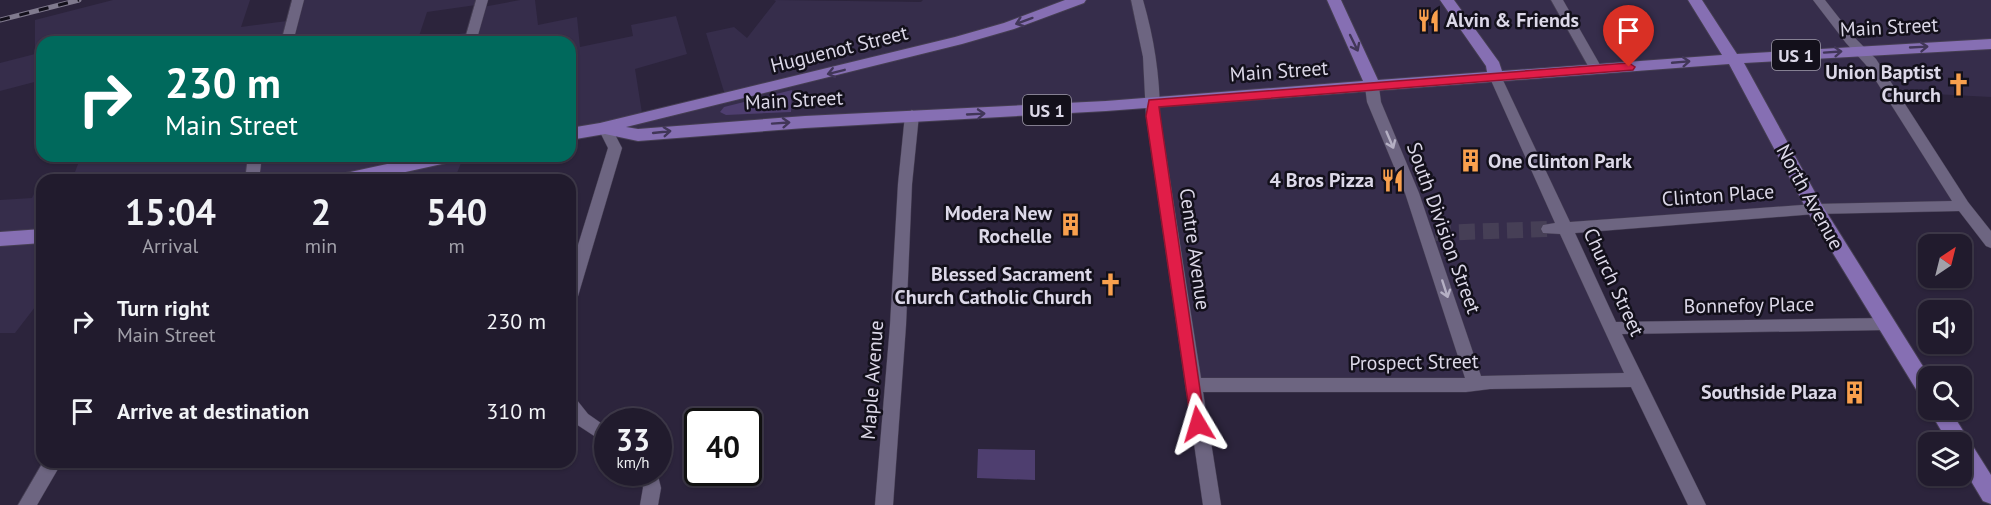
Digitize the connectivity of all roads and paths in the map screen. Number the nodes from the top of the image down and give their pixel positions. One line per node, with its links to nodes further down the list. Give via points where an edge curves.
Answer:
1 (298, 0): 10 (street)
2 (482, 0): 11 (street)
3 (1079, 0): 18 (main road, Huguenot Street / US 1, one-way to 18, via 957,41)
4 (1137, 0): 19 (street, Centre Avenue, via 1143,18)
5 (1334, 0): 17 (main road, one-way to 17)
6 (1447, 0): 16 (main road, via 1494,66)
7 (1557, 0): 15 (street)
8 (1695, 0): 14 (main road, North Avenue)
9 (1819, 0): 13 (street)
10 (289, 36)
11 (472, 36)
12 (1991, 44): 13 (main road, Main Street / US 1, one-way to 12)
13 (1860, 50): 14 (main road, Main Street / US 1, one-way to 13); 26 (street)
14 (1733, 58): 15 (main road, Main Street / US 1, one-way to 14); 27 (main road, North Avenue)
15 (1598, 70): 16 (main road, Main Street / US 1)
16 (1495, 76): 17 (main road, Main Street / US 1); 28 (street, Church Street)
17 (1372, 87): 19 (main road, Main Street / US 1); 38 (street, South Division Street, one-way to 38, via 1374,102 1431,234)
18 (716, 99): 21 (main road, via 707,117); 22 (main road, Huguenot Street / US 1)
19 (1153, 103): 20 (main road, Main Street / US 1, one-way to 19); 39 (street, Centre Avenue)
20 (912, 116): 21 (main road, Main Street / US 1, one-way to 20); 48 (street, Maple Avenue)
21 (723, 127): 22 (main road, Main Street / US 1, one-way to 21, via 638,135)
22 (605, 128): 23 (main road, Main Street / US 1); 33 (street, via 615,148)
23 (576, 133)
24 (423, 162): 25 (main road)
25 (368, 174)
26 (1963, 206): 27 (street, Clinton Place); 32 (street)
27 (1815, 209): 28 (street, Clinton Place); 34 (main road, North Avenue)
28 (1567, 229): 29 (street, Clinton Place); 35 (street, Church Street)
29 (1548, 230)
30 (36, 236): 31 (main road)
31 (0, 239)
32 (1991, 242)
33 (576, 276)
34 (1887, 324): 35 (street, Bonnefoy Place); 36 (main road, North Avenue)
35 (1612, 328): 37 (street, Church Street)
36 (1918, 375)
37 (1636, 380): 38 (street, Prospect Street); 50 (street, Church Street)
38 (1475, 383): 39 (street, Prospect Street)
39 (1193, 385): 49 (street, Centre Avenue)
40 (576, 412): 41 (street)
41 (594, 428)
42 (1972, 464): 45 (main road)
43 (49, 468): 46 (street)
44 (652, 486): 47 (street)
45 (1991, 495)
46 (27, 505)
47 (649, 505)
48 (884, 505)
49 (1212, 505)
50 (1697, 505)

